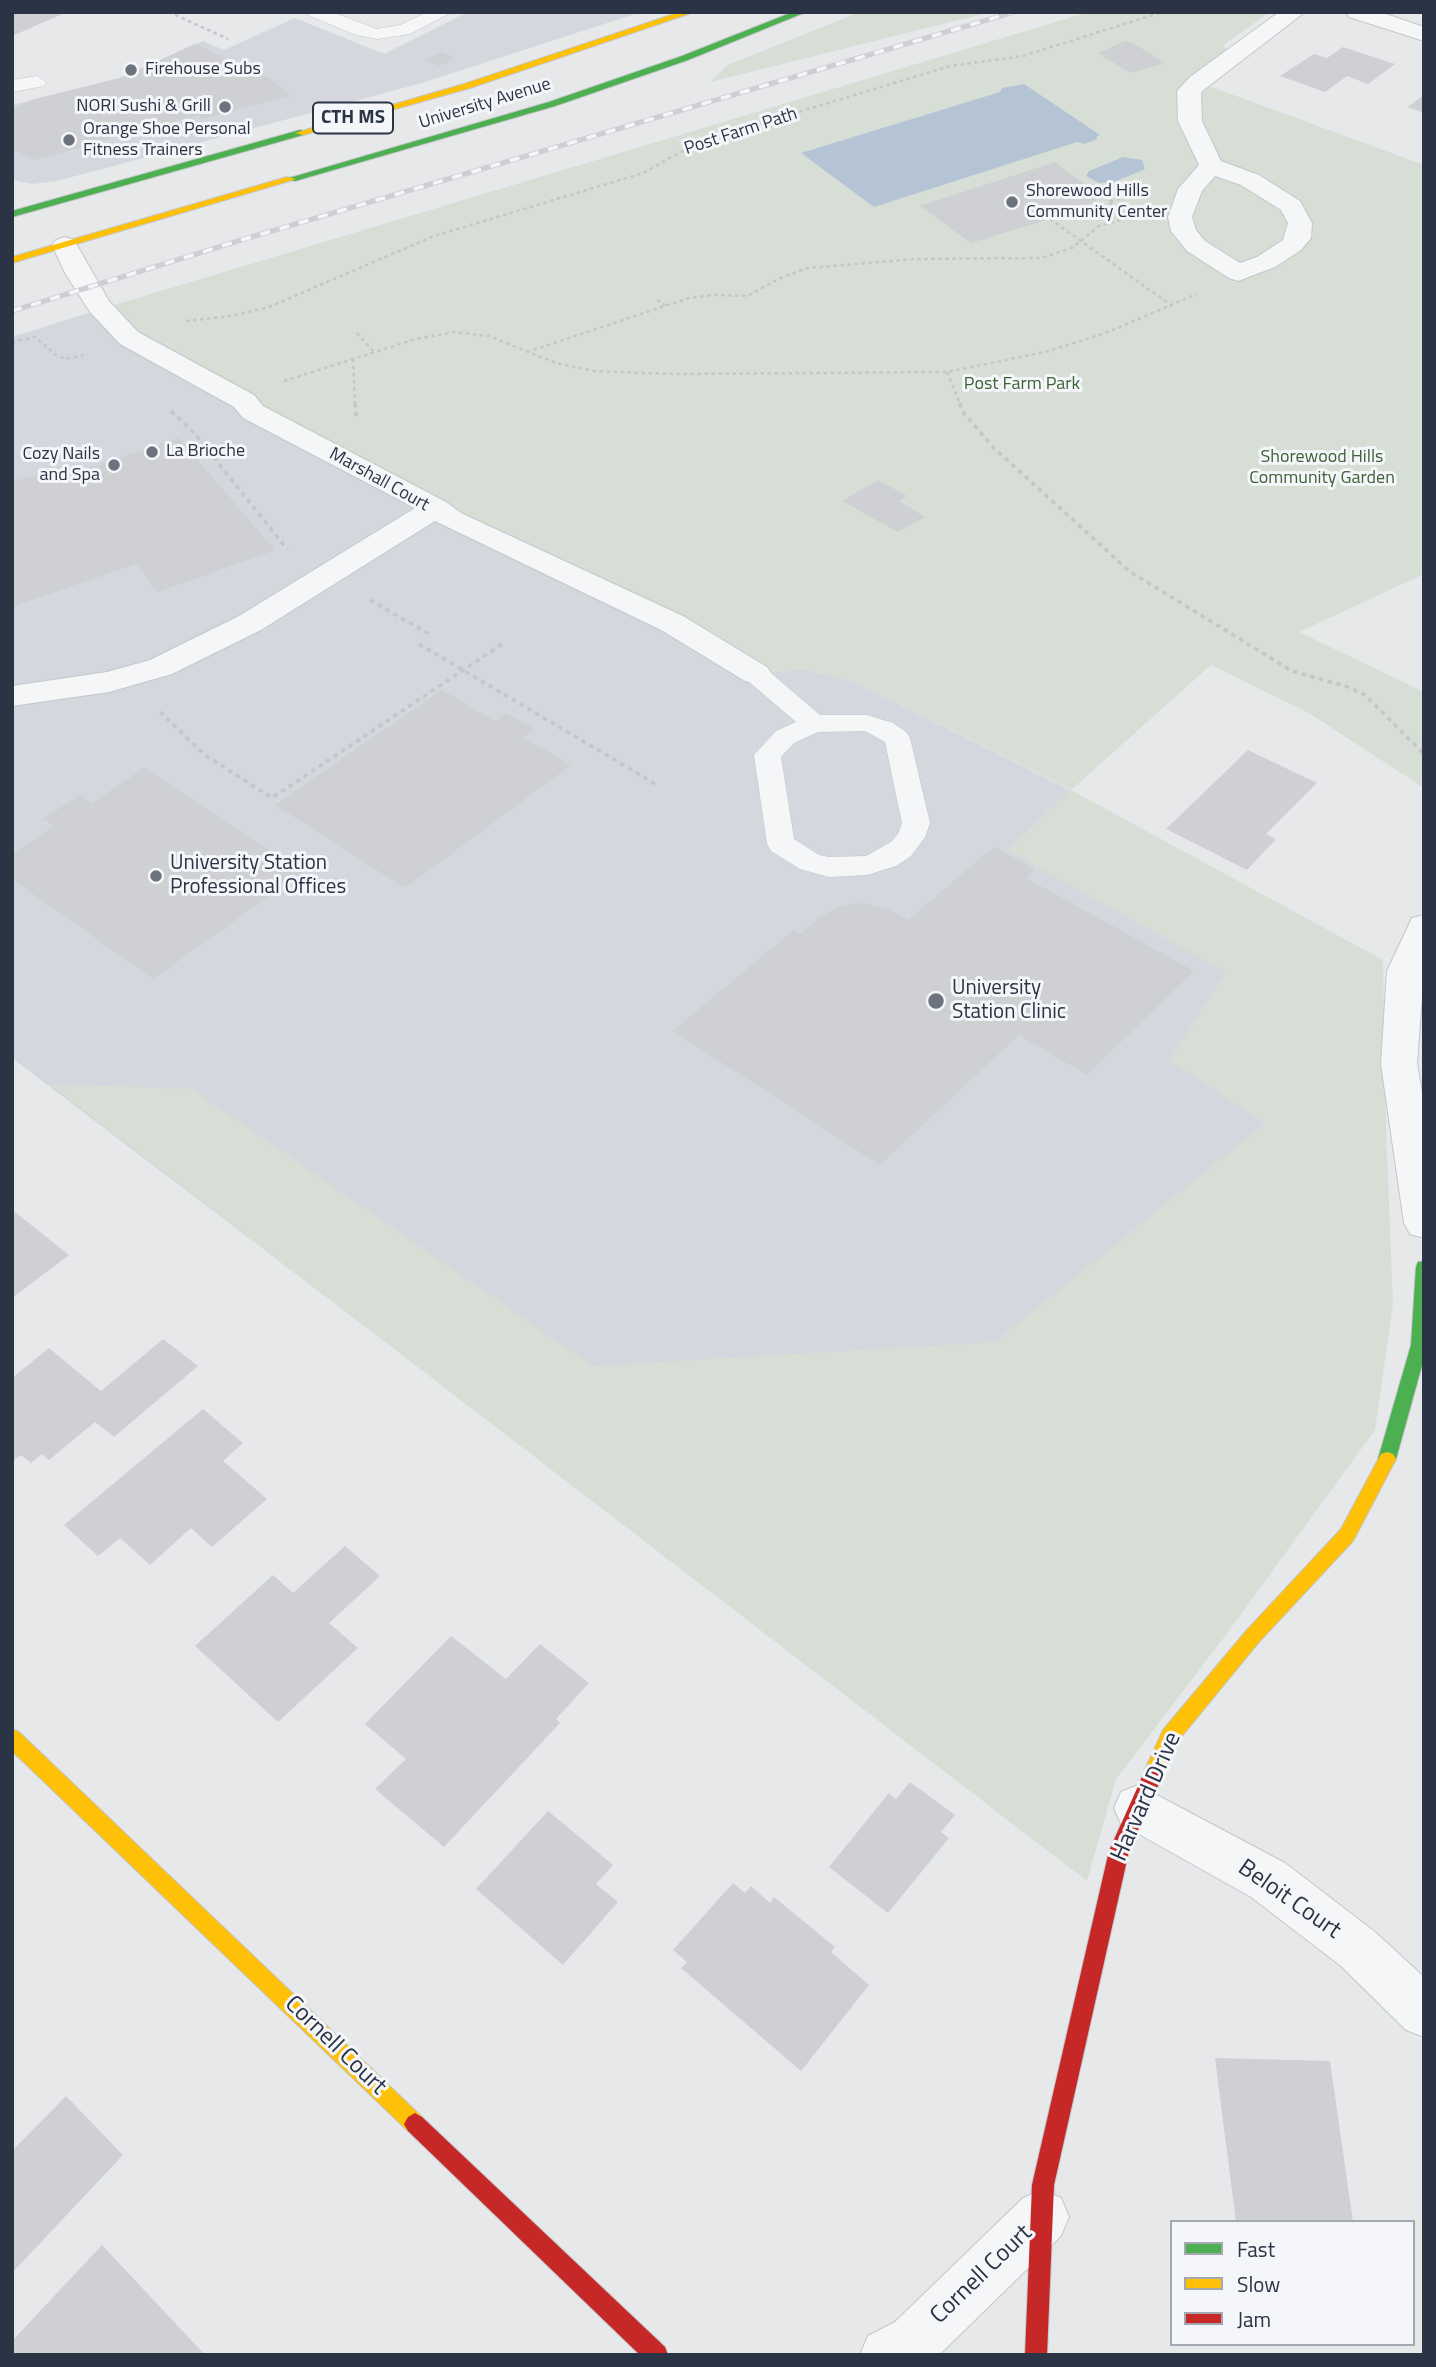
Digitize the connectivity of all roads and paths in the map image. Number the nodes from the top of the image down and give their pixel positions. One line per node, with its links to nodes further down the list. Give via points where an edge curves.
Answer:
1 (169, 12): 10 (path)
2 (316, 12): 3 (lane, via 377,34 404,30)
3 (443, 12)
4 (690, 12): 13 (main road, University Avenue / CTH MS)
5 (802, 12): 21 (main road, University Avenue / CTH MS, via 552,104)
6 (1162, 12): 27 (path, Post Farm Path, via 1023,56 950,66 697,143 643,173 434,236 292,298 245,314)
7 (1294, 12): 15 (street, via 1189,91 1190,121)
8 (1357, 12): 9 (street)
9 (1424, 34)
10 (228, 39)
11 (37, 82): 12 (lane)
12 (12, 86)
13 (467, 86): 14 (main road); 17 (main road, University Avenue / CTH MS)
14 (388, 126)
15 (1211, 166): 23 (street, via 1190,189 1180,217 1196,246); 23 (street, via 1268,189 1291,206 1300,223 1293,245)
16 (1132, 195): 20 (path, via 1108,202 1130,217 1099,226)
17 (12, 214)
18 (88, 219): 21 (main road)
19 (1050, 219): 20 (path)
20 (1082, 241): 25 (path); 26 (path, via 1041,258 915,259 808,268 748,296 701,295)
21 (65, 245): 22 (main road, University Avenue / CTH MS); 36 (street, Marshall Court, via 99,306 128,338 244,401 253,412)
22 (12, 261)
23 (1238, 273): 25 (path)
24 (657, 300): 26 (path)
25 (1172, 305): 33 (path, via 1049,351)
26 (666, 306): 31 (path)
27 (177, 322)
28 (357, 333): 30 (path)
29 (12, 342): 32 (path, via 35,337 65,359)
30 (374, 352): 31 (path, via 454,332 489,335); 34 (path)
31 (527, 352): 33 (path, via 594,371)
32 (86, 354)
33 (947, 372): 47 (path, via 961,411 994,448 1129,571 1292,671 1365,695)
34 (279, 383)
35 (164, 403): 37 (path)
36 (436, 508): 43 (street, via 671,623); 44 (street, Marshall Court, via 250,623 161,667 109,682)
37 (295, 553)
38 (360, 594): 39 (path)
39 (431, 635)
40 (505, 642): 42 (path)
41 (419, 644): 42 (path)
42 (463, 670): 45 (path, via 272,798 205,755); 48 (path)
43 (756, 674): 46 (lane)
44 (12, 696)
45 (157, 708)
46 (814, 724): 46 (lane, via 785,737 767,755 781,844 829,867 886,859 901,849 916,823 897,738 867,723)
47 (1424, 754)
48 (657, 785)
49 (1424, 927): 50 (street, via 1405,971 1399,1064)
50 (1424, 1223)
51 (1424, 1267): 53 (main road, Harvard Drive, via 1419,1345 1391,1451 1348,1535 1252,1637 1170,1736)
52 (12, 1738): 56 (main road, Cornell Court)
53 (1138, 1808): 54 (street, Beloit Court, via 1268,1880 1358,1949); 55 (main road, Harvard Drive, via 1119,1851 1043,2185)
54 (1424, 2012)
55 (1042, 2217): 57 (street, Cornell Court, via 914,2341); 58 (main road, Harvard Drive)
56 (657, 2355)
57 (887, 2355)
58 (1036, 2355)

